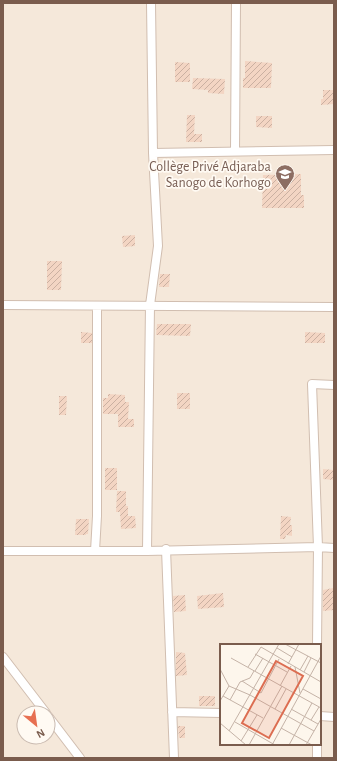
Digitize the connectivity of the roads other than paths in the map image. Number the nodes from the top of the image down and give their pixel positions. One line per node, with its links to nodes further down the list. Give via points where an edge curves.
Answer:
1 (151, 3): 5 (street)
2 (236, 3): 4 (street)
3 (334, 150): 4 (street)
4 (235, 151): 5 (street)
5 (153, 153): 7 (street, via 158,246)
6 (3, 305): 8 (street)
7 (150, 305): 8 (street); 9 (street); 16 (street)
8 (97, 306): 15 (street, via 97,516)
9 (334, 307)
10 (334, 385): 11 (street, via 312,384)
11 (318, 547): 12 (street); 13 (street); 17 (street)
12 (334, 548)
13 (166, 550): 16 (street); 20 (street)
14 (3, 551): 15 (street)
15 (94, 551): 16 (street)
16 (147, 551)
17 (317, 644)
18 (3, 657): 19 (street)
19 (40, 705)
20 (172, 712): 21 (street); 27 (street)
21 (220, 713)
22 (321, 716): 23 (street)
23 (334, 717)
24 (56, 726): 26 (street)
25 (317, 745): 28 (street)
26 (80, 758)
27 (174, 758)
28 (317, 758)

